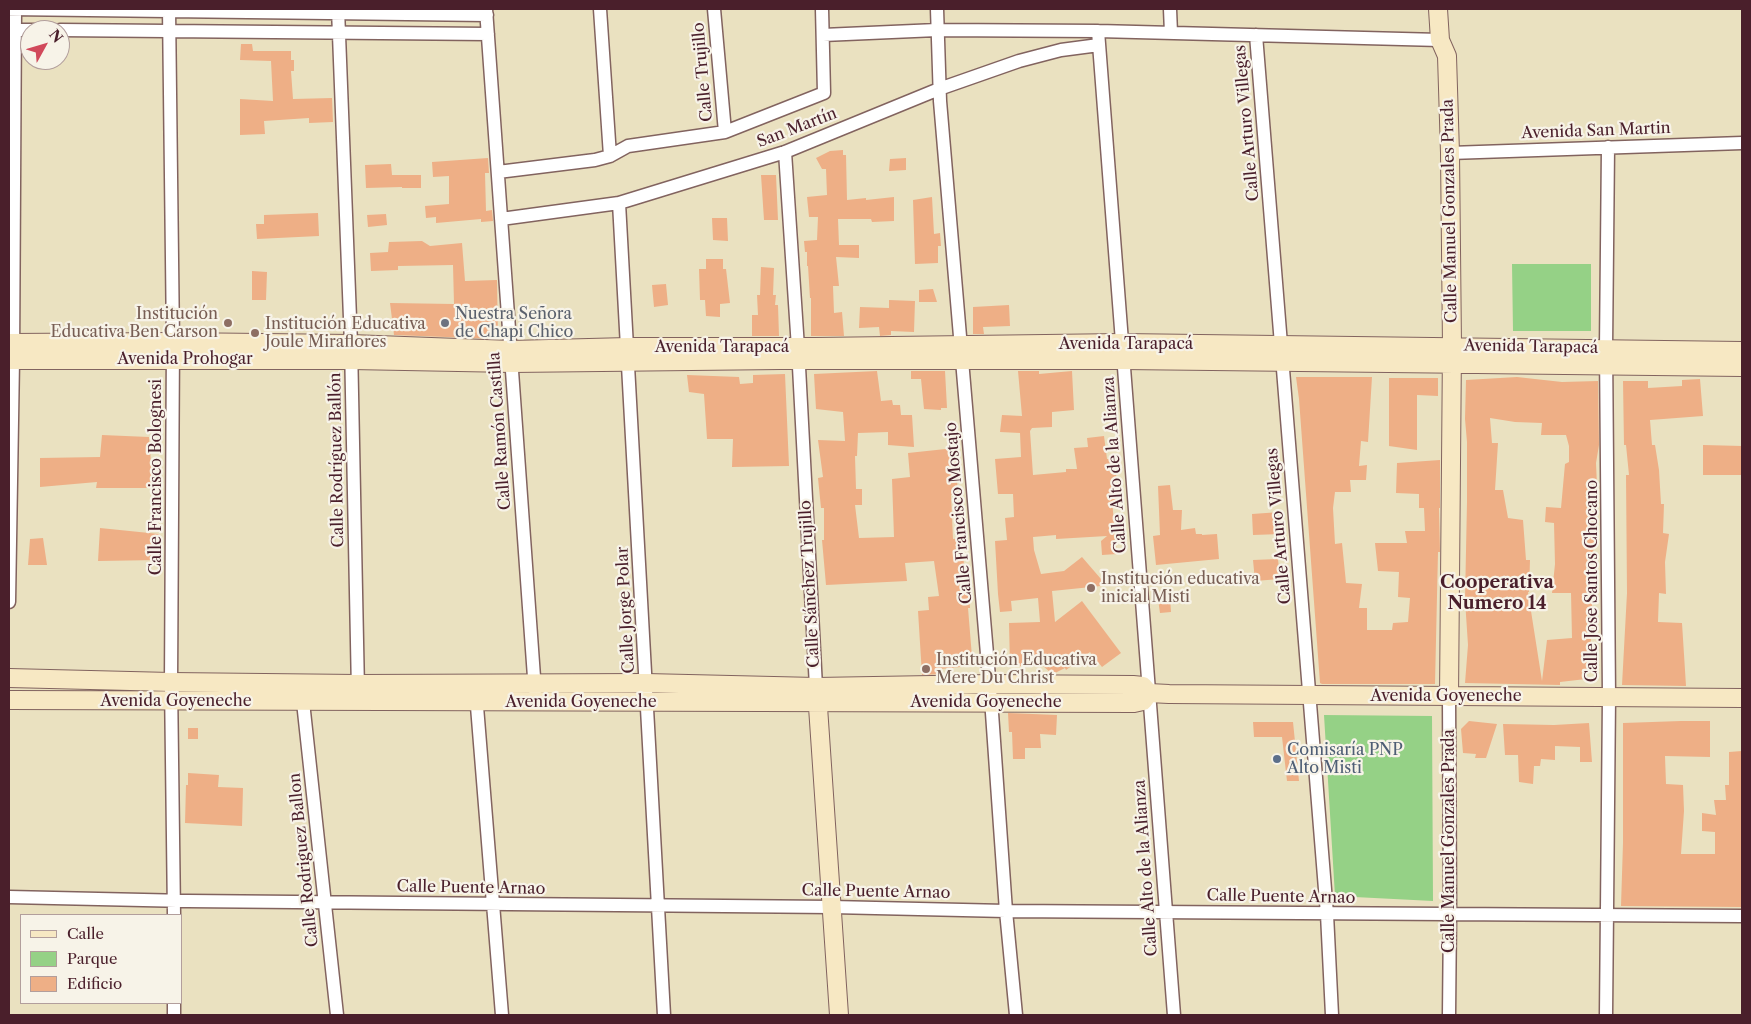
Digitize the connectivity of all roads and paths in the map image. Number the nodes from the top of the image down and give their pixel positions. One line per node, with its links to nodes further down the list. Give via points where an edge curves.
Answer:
1 (9, 9): 2 (street)
2 (15, 9): 9 (street); 12 (street)
3 (600, 9): 30 (street)
4 (714, 9): 25 (street, Calle Trujillo)
5 (822, 9): 20 (street)
6 (937, 9): 14 (street, Calle Francisco Mostajo)
7 (1170, 9): 18 (street)
8 (1438, 9): 22 (street, Calle Manuel Gonzales Prada)
9 (169, 10): 10 (street); 15 (street, Calle Francisco Bolognesi)
10 (338, 11): 11 (street); 17 (street, Calle Rodríguez Ballón)
11 (486, 12): 19 (street, Calle Ramón Castilla)
12 (12, 30): 36 (street)
13 (70, 30): 15 (street)
14 (937, 30): 16 (street); 20 (street); 24 (street, Calle Francisco Mostajo)
15 (169, 31): 17 (street); 35 (street, Calle Francisco Bolognesi)
16 (1098, 31): 18 (street); 23 (street, Calle Alto de la Alianza)
17 (338, 33): 19 (street); 39 (street, Calle Rodríguez Ballón)
18 (1171, 33): 21 (street)
19 (488, 34): 31 (street, Calle Ramón Castilla)
20 (823, 35): 25 (street, via 824,93)
21 (1256, 35): 22 (street); 34 (street, Calle Arturo Villegas)
22 (1440, 40): 29 (street, Calle Manuel Gonzales Prada, via 1447,56)
23 (1099, 45): 24 (street, San Martín, via 1019,61); 37 (street, Calle Alto de la Alianza)
24 (939, 89): 28 (street, San Martín); 40 (street, Calle Francisco Mostajo)
25 (725, 132): 30 (street, via 628,146)
26 (1742, 143): 27 (street, Avenida San Martin)
27 (1608, 147): 29 (street, Avenida San Martin); 45 (street, Calle Jose Santos Chocano)
28 (784, 152): 32 (street, San Martín); 42 (street, Calle Sánchez Trujillo)
29 (1450, 152): 43 (street, Calle Manuel Gonzales Prada)
30 (610, 156): 31 (street, via 586,162)
31 (498, 172): 33 (street, Calle Ramón Castilla)
32 (619, 203): 33 (street, San Martín); 41 (street, Calle Jorge Polar)
33 (501, 219): 44 (street, Calle Ramón Castilla)
34 (1281, 344): 37 (street, Avenida Tarapacá); 43 (street, Avenida Tarapacá); 46 (street, Calle Arturo Villegas)
35 (173, 350): 36 (street, Avenida Prohogar); 39 (street, Avenida Prohogar); 50 (street, Calle Francisco Bolognesi)
36 (11, 351): 48 (street)
37 (1122, 351): 40 (street, Avenida Tarapacá); 46 (street, Avenida Tarapacá); 56 (street, Calle Alto de la Alianza)
38 (1742, 351): 45 (street, Avenida Tarapacá)
39 (352, 352): 44 (street, Avenida Prohogar); 55 (street, Calle Rodríguez Ballón)
40 (961, 353): 42 (street, Avenida Tarapacá); 54 (street, Calle Francisco Mostajo)
41 (628, 354): 42 (street, Avenida Tarapacá); 44 (street, Avenida Tarapacá); 52 (street, Calle Jorge Polar)
42 (798, 354): 57 (street, Calle Sánchez Trujillo)
43 (1452, 355): 45 (street, Avenida Tarapacá); 46 (street, Avenida Tarapacá); 59 (street, Calle Manuel Gonzales Prada)
44 (511, 356): 51 (street, Calle Ramón Castilla)
45 (1607, 356): 47 (street, Avenida Tarapacá); 60 (street, Calle Jose Santos Chocano)
46 (1282, 363): 58 (street, Calle Arturo Villegas)
47 (1742, 367)
48 (9, 602)
49 (9, 678): 50 (street, Avenida Goyeneche)
50 (171, 682): 55 (street, Avenida Goyeneche); 63 (street, Calle Francisco Bolognesi)
51 (534, 682): 52 (street, Avenida Goyeneche); 53 (street, Avenida Goyeneche); 64 (street, Calle Ramón Castilla)
52 (646, 682): 57 (street, Avenida Goyeneche); 67 (street, Calle Jorge Polar)
53 (476, 684): 55 (street, Avenida Goyeneche); 66 (street)
54 (990, 684): 56 (street, Avenida Goyeneche, via 1133,685 1143,686); 57 (street, Avenida Goyeneche); 68 (street, Calle Francisco Mostajo)
55 (358, 693): 65 (street, Avenida Goyeneche); 66 (street, Avenida Goyeneche)
56 (1149, 693): 58 (street, Avenida Goyeneche); 68 (street, Avenida Goyeneche, via 1143,701 1134,703); 76 (street, Calle Alto de la Alianza)
57 (817, 694): 67 (street, Avenida Goyeneche); 68 (street, Avenida Goyeneche); 74 (street, Calle Sánchez Trujillo)
58 (1310, 696): 59 (street, Avenida Goyeneche); 78 (street, Calle Arturo Villegas)
59 (1450, 697): 60 (street, Avenida Goyeneche); 79 (street, Calle Manuel Gonzales Prada)
60 (1609, 697): 61 (street, Avenida Goyeneche); 80 (street, Calle Jose Santos Chocano)
61 (1742, 698)
62 (9, 700): 63 (street, Avenida Goyeneche)
63 (171, 700): 65 (street, Avenida Goyeneche); 70 (street, Calle Francisco Bolognesi)
64 (536, 701): 66 (street, Avenida Goyeneche); 67 (street, Avenida Goyeneche)
65 (304, 702): 71 (street, Calle Rodriguez Ballon)
66 (477, 702): 72 (street)
67 (648, 702): 73 (street, Calle Jorge Polar)
68 (991, 702): 75 (street, Calle Francisco Mostajo)
69 (9, 897): 70 (street, Calle Puente Arnao)
70 (174, 901): 71 (street, Calle Puente Arnao); 77 (street, Calle Francisco Bolognesi)
71 (325, 903): 72 (street, Calle Puente Arnao); 82 (street, Calle Rodriguez Ballon)
72 (494, 905): 73 (street, Calle Puente Arnao); 83 (street)
73 (659, 906): 74 (street, Calle Puente Arnao); 84 (street, Calle Jorge Polar)
74 (832, 907): 75 (street, Calle Puente Arnao); 85 (street, Calle Sánchez Trujillo)
75 (1006, 911): 76 (street, Calle Puente Arnao); 86 (street, Calle Francisco Mostajo)
76 (1166, 912): 78 (street, Calle Puente Arnao); 87 (street, Calle Alto de la Alianza)
77 (174, 914)
78 (1327, 914): 79 (street, Calle Puente Arnao); 88 (street, Calle Arturo Villegas)
79 (1450, 914): 80 (street, Calle Puente Arnao); 89 (street, Calle Manuel Gonzales Prada)
80 (1606, 916): 81 (street, Calle Puente Arnao); 90 (street, Calle Jose Santos Chocano)
81 (1742, 916)
82 (337, 1015)
83 (502, 1015)
84 (664, 1015)
85 (839, 1015)
86 (1016, 1015)
87 (1174, 1015)
88 (1332, 1015)
89 (1449, 1015)
90 (1606, 1015)

